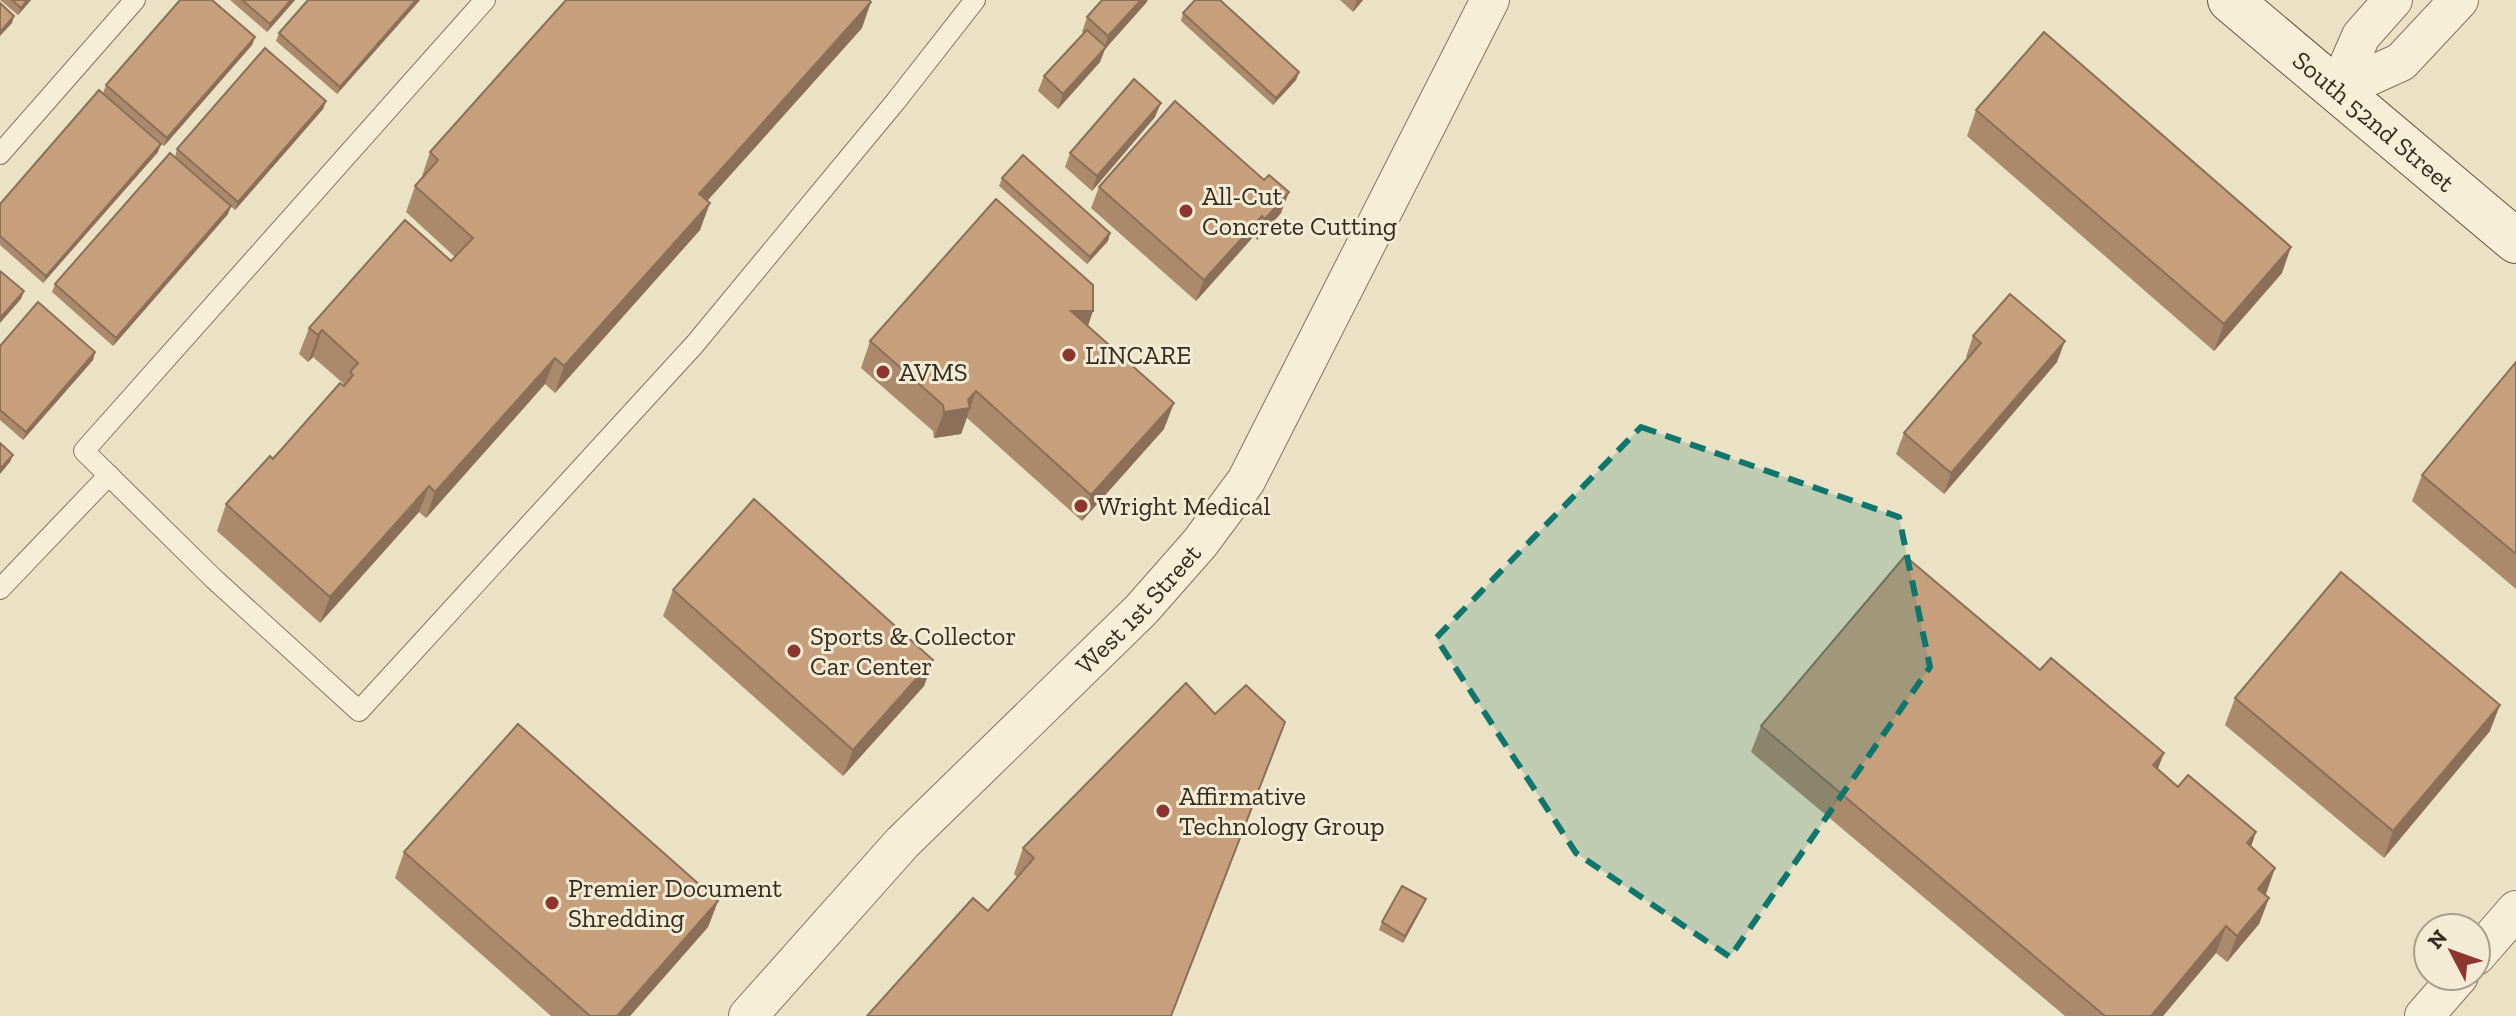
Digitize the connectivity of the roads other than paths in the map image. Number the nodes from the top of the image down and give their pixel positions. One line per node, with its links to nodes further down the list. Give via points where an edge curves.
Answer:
1 (135, 0): 9 (lane)
2 (485, 0): 11 (lane, via 84,451)
3 (975, 0): 11 (lane, via 695,344 359,711)
4 (1490, 0): 16 (street, West 1st Street, via 1246,481 1141,610 902,843)
5 (2230, 0): 8 (main road, South 52nd Street)
6 (2393, 0): 8 (street, via 2361,36)
7 (2459, 0): 8 (street, via 2401,62)
8 (2337, 91): 10 (main road, South 52nd Street)
9 (0, 154)
10 (2516, 241)
11 (109, 475): 12 (lane)
12 (0, 589)
13 (2516, 910): 14 (street)
14 (2492, 938)
15 (2445, 992): 17 (street)
16 (748, 1016)
17 (2424, 1016)

